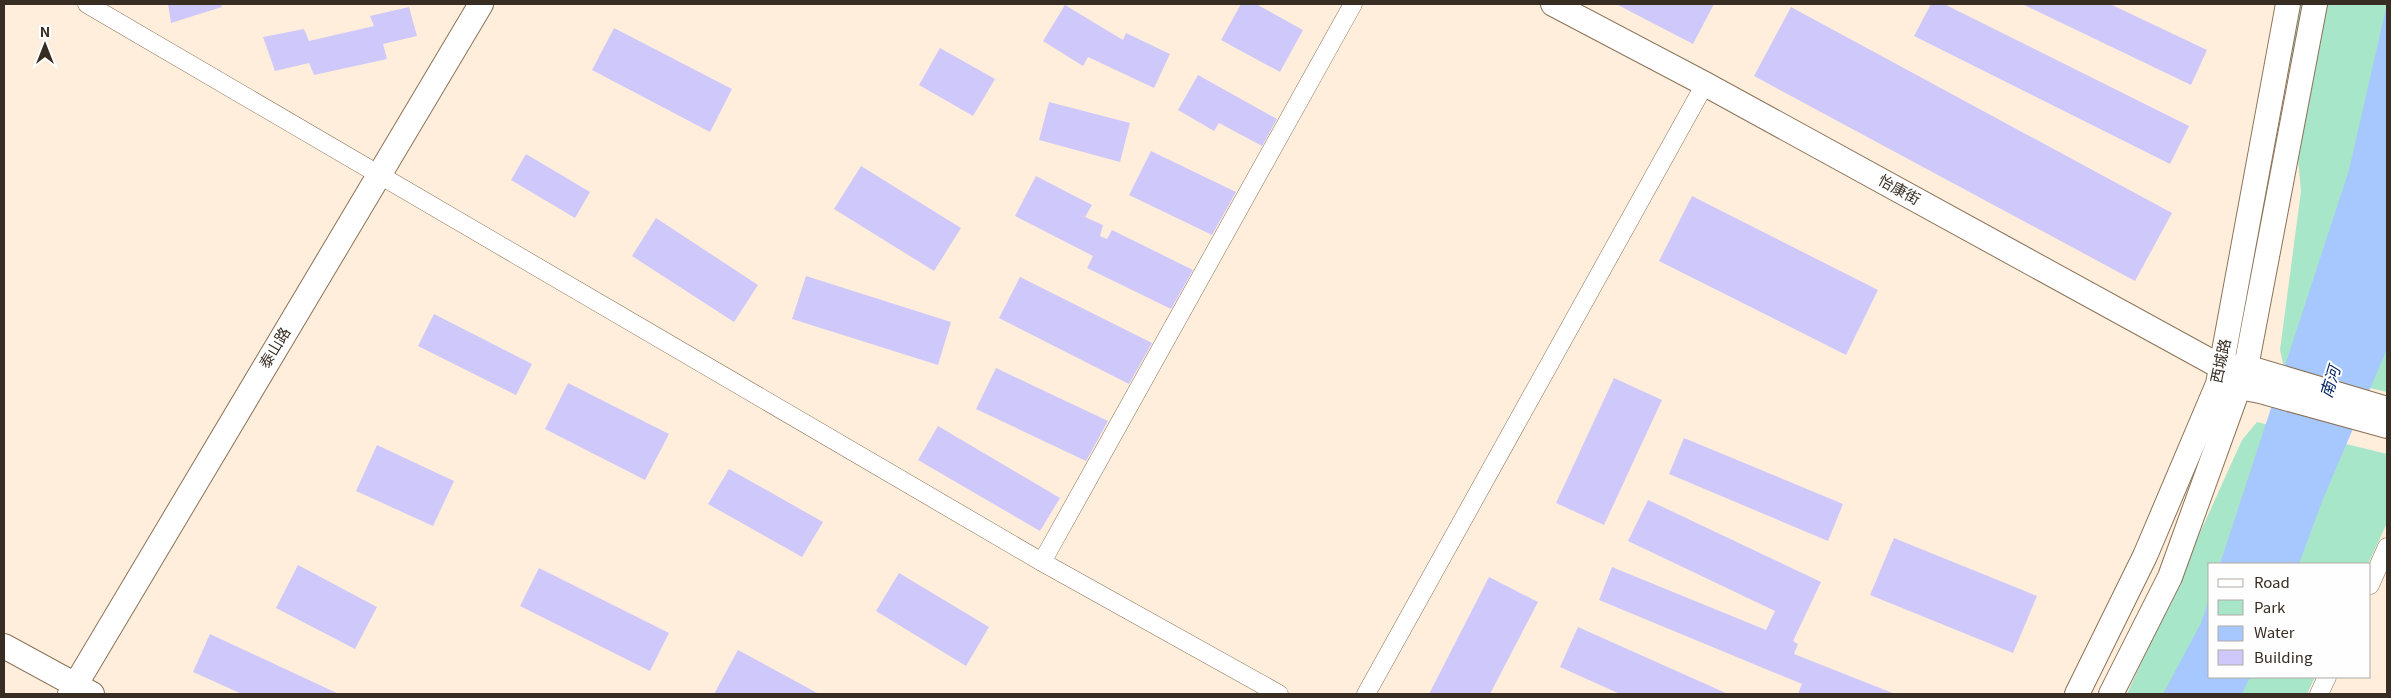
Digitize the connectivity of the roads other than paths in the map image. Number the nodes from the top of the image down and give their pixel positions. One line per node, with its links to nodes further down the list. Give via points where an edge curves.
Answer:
1 (86, 4): 8 (street)
2 (481, 4): 8 (main road, 泰山路)
3 (1353, 4): 12 (street)
4 (1553, 4): 7 (main road, 怡康街)
5 (2288, 4): 9 (main road, 西城路)
6 (2315, 4): 9 (main road, 西城路)
7 (1705, 84): 9 (main road, 怡康街); 18 (street)
8 (379, 173): 12 (street); 16 (main road, 泰山路)
9 (2242, 378): 10 (main road, 怡康街); 19 (main road, 西城路, via 2145,556); 20 (main road, 西城路, via 2170,577)
10 (2387, 420)
11 (2387, 547): 13 (street)
12 (1042, 562): 17 (street)
13 (2371, 583)
14 (4, 646): 16 (main road)
15 (2327, 678): 21 (street)
16 (79, 691)
17 (1279, 694)
18 (1366, 694)
19 (2077, 694)
20 (2111, 694)
21 (2319, 694)

